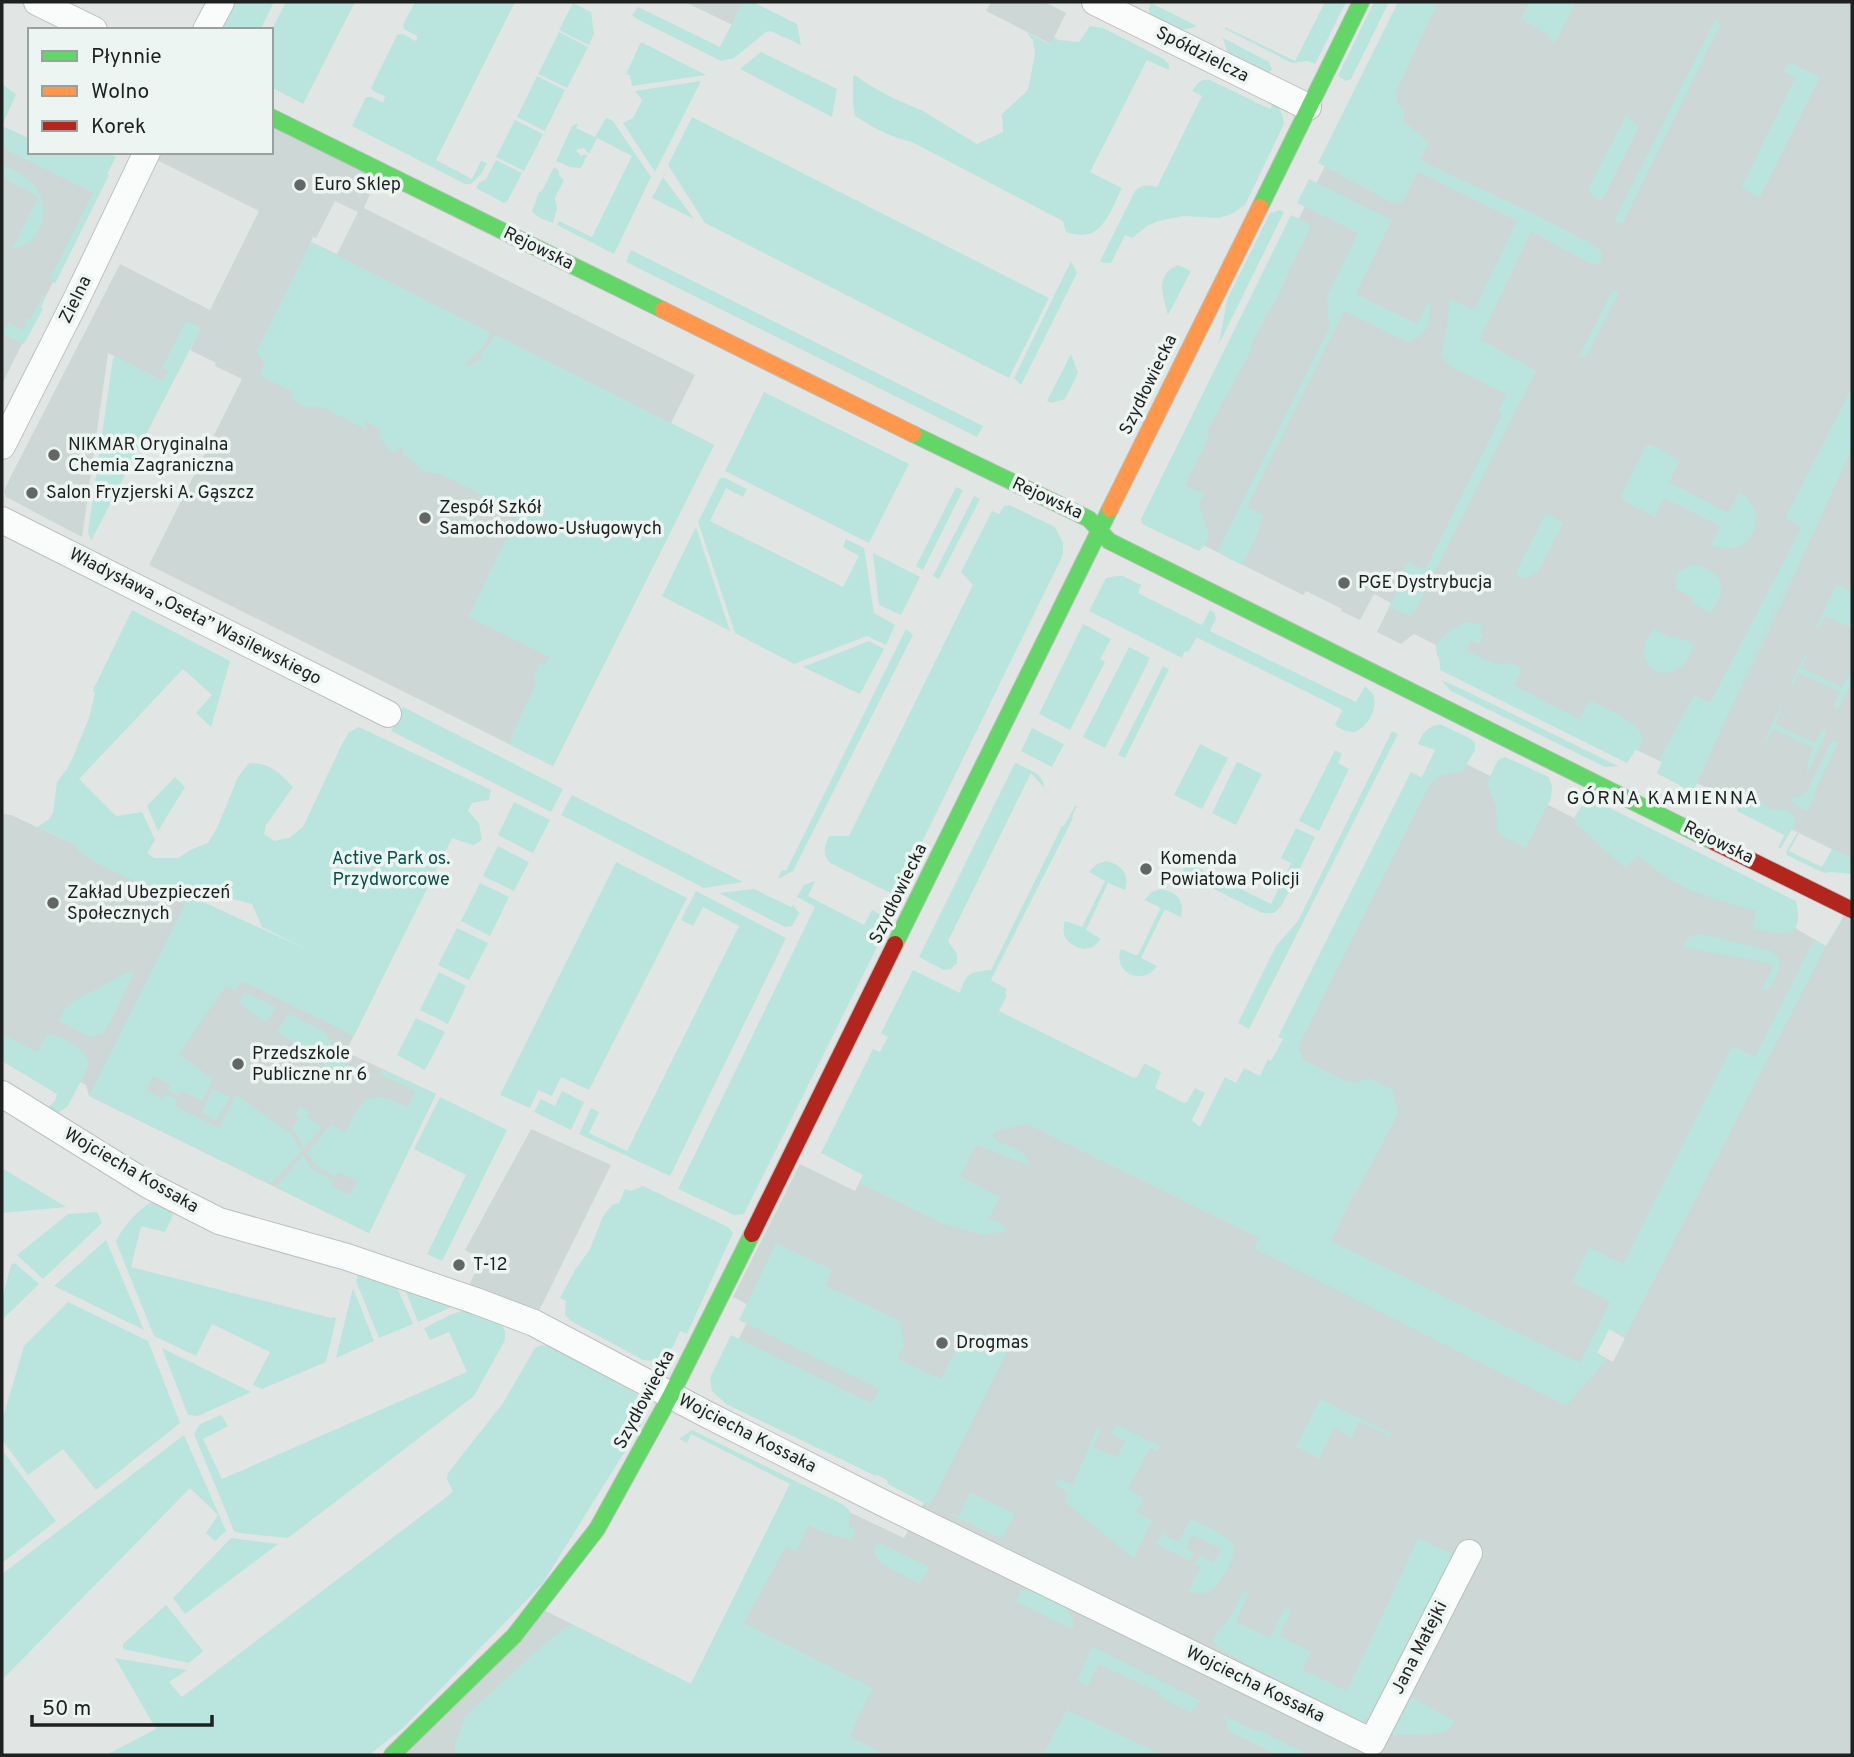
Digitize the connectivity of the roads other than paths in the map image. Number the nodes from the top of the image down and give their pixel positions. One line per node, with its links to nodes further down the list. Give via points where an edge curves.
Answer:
1 (37, 2): 5 (street)
2 (220, 2): 6 (street)
3 (1096, 2): 7 (street, Spółdzielcza)
4 (1361, 2): 7 (street, Szydłowiecka)
5 (90, 28)
6 (207, 28)
7 (1308, 107): 12 (street, Szydłowiecka)
8 (273, 118): 12 (street, Rejowska, via 1089,519)
9 (146, 154): 10 (street, Zielna)
10 (2, 446)
11 (2, 520): 13 (street, Władysława „Oseta” Wasilewskiego)
12 (1099, 530): 14 (street, Rejowska, via 1133,554); 16 (street, Szydłowiecka)
13 (388, 713)
14 (1852, 910)
15 (2, 1094): 16 (street, Wojciecha Kossaka, via 150,1186 219,1221 347,1257 534,1323)
16 (671, 1395): 18 (street, Wojciecha Kossaka); 19 (street, Szydłowiecka, via 597,1529 514,1636)
17 (1469, 1553): 18 (street, Jana Matejki)
18 (1372, 1742)
19 (396, 1754)

